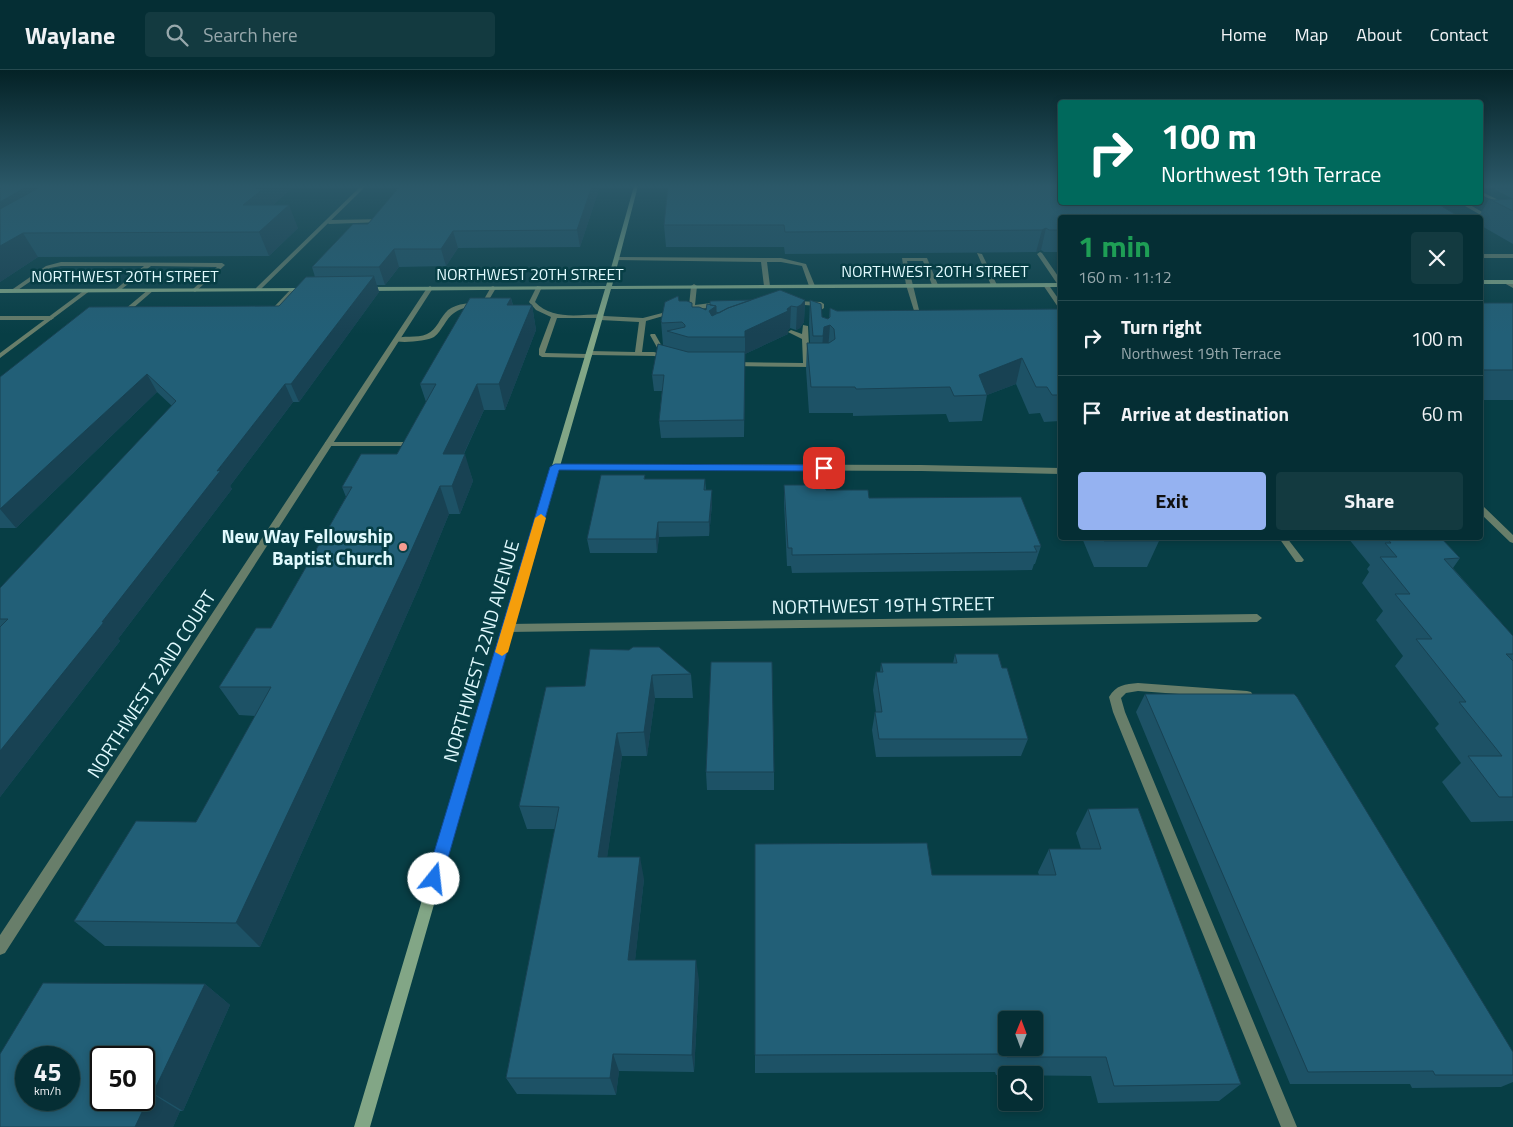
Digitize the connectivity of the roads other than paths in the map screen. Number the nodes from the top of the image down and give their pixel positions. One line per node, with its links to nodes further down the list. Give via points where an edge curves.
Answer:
1 (315, 235): 27 (street)
2 (623, 235): 7 (main road, NORTHWEST 22ND AVENUE)
3 (979, 254): 16 (street)
4 (1040, 254): 10 (street)
5 (1483, 256): 6 (street)
6 (1513, 256)
7 (617, 259): 8 (street); 23 (main road, NORTHWEST 22ND AVENUE)
8 (764, 260): 19 (street); 21 (street, via 804,265)
9 (150, 264): 32 (street); 34 (street, via 222,265); 36 (street, via 60,264 48,267)
10 (1058, 281)
11 (1483, 282): 12 (main road)
12 (1509, 282): 22 (street)
13 (1058, 284): 17 (main road, NORTHWEST 20TH STREET)
14 (908, 285): 15 (main road, NORTHWEST 20TH STREET); 15 (street, via 904,259 916,257 925,259); 21 (main road, NORTHWEST 20TH STREET); 47 (street)
15 (934, 285): 16 (main road, NORTHWEST 20TH STREET)
16 (994, 285): 17 (main road, NORTHWEST 20TH STREET)
17 (1046, 285): 37 (street)
18 (694, 286): 19 (main road, NORTHWEST 20TH STREET); 23 (main road, NORTHWEST 20TH STREET); 39 (street)
19 (767, 286): 20 (main road, NORTHWEST 20TH STREET)
20 (793, 286): 21 (main road, NORTHWEST 20TH STREET); 40 (street, via 789,304 821,304)
21 (812, 286)
22 (1513, 286)
23 (610, 287): 26 (main road, NORTHWEST 20TH STREET); 45 (main road, NORTHWEST 22ND AVENUE)
24 (430, 288): 25 (main road, NORTHWEST 20TH STREET); 30 (main road, NORTHWEST 20TH STREET); 56 (street, NORTHWEST 22ND COURT)
25 (493, 288): 26 (main road, NORTHWEST 20TH STREET); 56 (street, via 485,302 450,312 432,335)
26 (539, 288): 44 (street, via 532,302 537,309)
27 (258, 289): 28 (main road, NORTHWEST 20TH STREET); 34 (main road, NORTHWEST 20TH STREET)
28 (294, 289): 29 (main road, NORTHWEST 20TH STREET); 41 (street, via 275,310)
29 (314, 289)
30 (363, 289)
31 (88, 290): 32 (main road, NORTHWEST 20TH STREET); 36 (main road, NORTHWEST 20TH STREET); 50 (street)
32 (118, 290): 33 (main road, NORTHWEST 20TH STREET)
33 (151, 290): 34 (main road, NORTHWEST 20TH STREET); 42 (street, via 126,311)
34 (195, 290)
35 (0, 291): 36 (main road, NORTHWEST 20TH STREET)
36 (13, 291)
37 (1058, 303)
38 (709, 307): 39 (street)
39 (689, 308): 43 (street); 51 (street)
40 (821, 308)
41 (265, 310)
42 (136, 311)
43 (699, 315)
44 (554, 316): 45 (street); 59 (street, via 542,355)
45 (601, 317): 51 (street); 59 (main road, NORTHWEST 22ND AVENUE)
46 (909, 317): 47 (street)
47 (919, 317): 48 (street)
48 (928, 317)
49 (0, 318): 50 (street)
50 (51, 318): 61 (street)
51 (644, 320): 60 (street)
52 (805, 326): 55 (street)
53 (791, 332): 55 (street)
54 (653, 334): 58 (street)
55 (805, 338): 64 (street)
56 (396, 340): 66 (street, NORTHWEST 22ND COURT)
57 (666, 341): 58 (street)
58 (661, 351): 60 (street); 62 (street)
59 (590, 354): 60 (street); 68 (main road, NORTHWEST 22ND AVENUE)
60 (638, 354)
61 (0, 356)
62 (672, 359)
63 (719, 364): 64 (street)
64 (807, 365): 65 (street)
65 (817, 365)
66 (328, 444): 67 (street); 77 (street, NORTHWEST 22ND COURT)
67 (421, 444)
68 (555, 467): 69 (street); 75 (main road, NORTHWEST 22ND AVENUE)
69 (1058, 471)
70 (1483, 511): 72 (street)
71 (1284, 540): 73 (street)
72 (1513, 540)
73 (1299, 560)
74 (1257, 618): 75 (street, NORTHWEST 19TH STREET)
75 (508, 628): 78 (main road, NORTHWEST 22ND AVENUE)
76 (1264, 698): 79 (street, via 1138,686 1123,689 1115,697)
77 (0, 948)
78 (362, 1127)
79 (1289, 1127)

